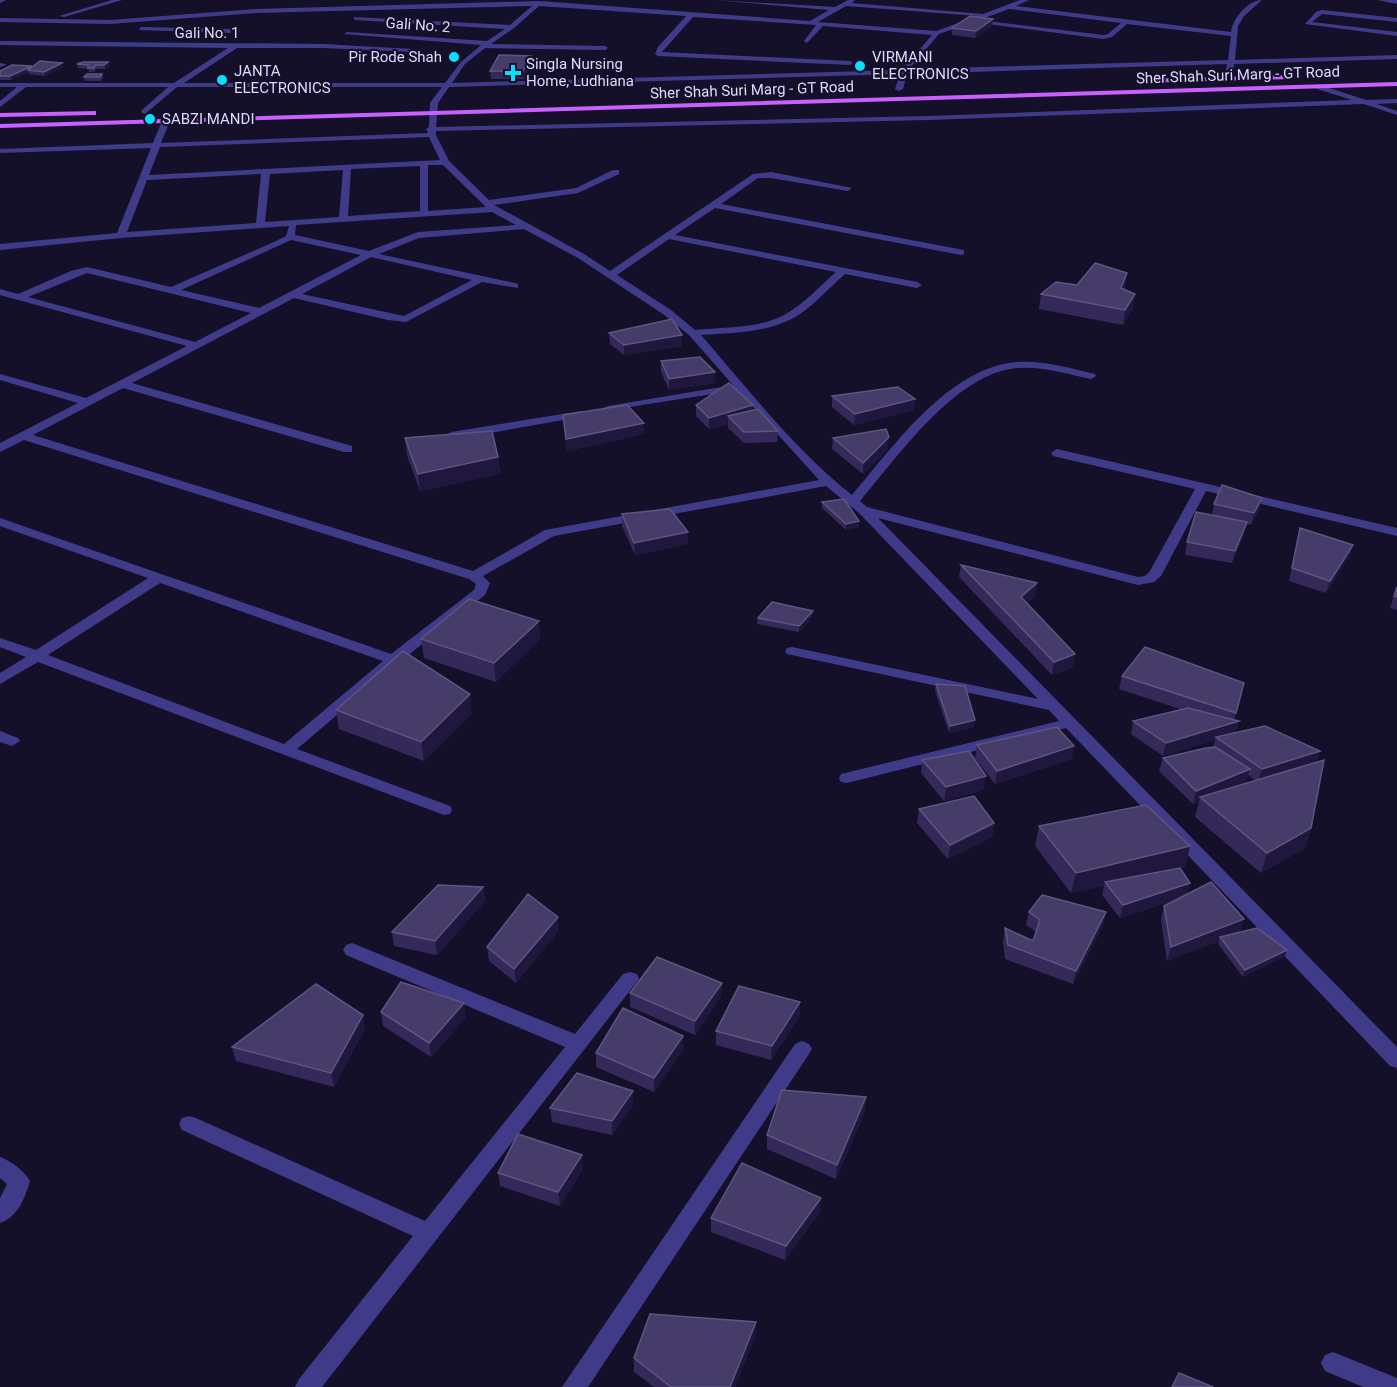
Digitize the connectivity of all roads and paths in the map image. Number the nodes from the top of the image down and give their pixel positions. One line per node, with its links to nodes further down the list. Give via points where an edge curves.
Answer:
1 (98, 0): 11 (street)
2 (476, 0): 17 (street)
3 (600, 0): 20 (street)
4 (717, 0): 18 (street)
5 (780, 0): 18 (street)
6 (852, 0): 19 (street)
7 (938, 0): 23 (street)
8 (1026, 0): 21 (street)
9 (1259, 0): 40 (street, via 1237,20)
10 (1380, 0): 12 (street)
11 (116, 1): 31 (street)
12 (1397, 2)
13 (255, 3): 24 (street)
14 (419, 3): 16 (street); 17 (street)
15 (539, 3): 17 (street); 20 (street); 36 (street)
16 (357, 4): 24 (street)
17 (466, 4)
18 (772, 4): 22 (street)
19 (845, 4): 22 (street); 23 (street)
20 (584, 7): 25 (street)
21 (1008, 7): 26 (street); 33 (street)
22 (836, 9): 34 (street)
23 (921, 10): 26 (street)
24 (256, 11): 32 (street)
25 (692, 14): 34 (street); 48 (street, via 658,54)
26 (986, 15): 29 (street)
27 (355, 18): 36 (street)
28 (0, 20): 31 (street)
29 (972, 20): 33 (street, via 1103,37); 38 (street)
30 (1397, 20): 41 (street, via 1322,12 1308,23)
31 (42, 22): 32 (street)
32 (64, 22): 37 (street, via 85,27)
33 (1126, 22): 40 (street)
34 (811, 23): 35 (street)
35 (821, 24): 38 (street); 42 (street)
36 (512, 27): 44 (street)
37 (230, 31)
38 (937, 33): 52 (street)
39 (347, 34): 44 (street, Gali No. 2)
40 (1234, 34): 50 (street)
41 (1397, 34)
42 (807, 41)
43 (0, 43): 45 (street, Gali No. 1)
44 (486, 45): 46 (street, Gali No. 2); 59 (street, via 463,63)
45 (234, 47): 47 (street, Gali No. 1); 61 (street)
46 (605, 48)
47 (413, 51)
48 (733, 57): 51 (street); 53 (street)
49 (1397, 57): 50 (street)
50 (1229, 63): 52 (street); 55 (street)
51 (858, 64)
52 (905, 70): 53 (street); 63 (street)
53 (732, 76): 59 (street)
54 (1303, 76): 55 (main road, Sher Shah Suri Marg - GT Road)
55 (1229, 78): 56 (main road, Sher Shah Suri Marg - GT Road)
56 (1135, 81)
57 (1397, 84): 62 (main road, Sher Shah Suri Marg - GT Road)
58 (0, 85): 60 (street)
59 (448, 85): 61 (street); 71 (street)
60 (23, 86): 61 (street); 70 (street)
61 (174, 86): 74 (street)
62 (1317, 86): 69 (street); 71 (main road, Sher Shah Suri Marg - GT Road)
63 (899, 89): 64 (main road); 65 (main road)
64 (910, 89)
65 (887, 90)
66 (654, 97): 67 (main road, Sher Shah Suri Marg - GT Road)
67 (619, 98)
68 (1397, 101): 69 (street)
69 (1361, 102): 76 (street); 80 (street)
70 (0, 105)
71 (434, 106): 78 (main road, Sher Shah Suri Marg - GT Road); 80 (street)
72 (157, 111): 74 (main road)
73 (135, 112): 74 (main road)
74 (145, 112)
75 (104, 113): 77 (main road)
76 (1397, 113)
77 (0, 115)
78 (166, 121): 79 (main road, Sher Shah Suri Marg - GT Road); 81 (street)
79 (0, 126)
80 (431, 132): 81 (street); 84 (street)
81 (158, 144): 82 (street); 88 (street)
82 (0, 151)
83 (423, 162): 84 (street); 85 (street); 92 (street)
84 (445, 162): 91 (street)
85 (347, 166): 86 (street); 93 (street)
86 (266, 170): 88 (street); 95 (street)
87 (616, 172): 91 (street, via 578,190)
88 (144, 178): 97 (street)
89 (848, 188): 90 (street, via 763,174)
90 (714, 205): 98 (street); 101 (street)
91 (490, 206): 92 (street); 96 (street)
92 (424, 215): 93 (street)
93 (344, 220): 94 (street)
94 (293, 224): 95 (street); 99 (street)
95 (260, 226): 97 (street)
96 (522, 226): 102 (street, via 418,236); 104 (street)
97 (121, 235): 100 (street)
98 (668, 236): 103 (street); 104 (street)
99 (290, 237): 102 (street); 108 (street)
100 (0, 247)
101 (961, 252)
102 (370, 254): 105 (street); 110 (street)
103 (842, 271): 106 (street); 113 (street, via 781,320)
104 (610, 275): 113 (street)
105 (482, 278): 107 (street); 110 (street, via 406,319)
106 (917, 285)
107 (515, 286)
108 (173, 290): 111 (street, via 87,270); 112 (street)
109 (0, 292): 111 (street)
110 (294, 295): 112 (street)
111 (19, 297): 114 (street)
112 (261, 312): 114 (street)
113 (693, 333): 118 (street)
114 (196, 345): 117 (street)
115 (1091, 376): 127 (street, via 1030,365 990,371 969,382 921,426)
116 (0, 377): 119 (street)
117 (122, 384): 119 (street); 123 (street)
118 (741, 386): 121 (street); 125 (street)
119 (87, 402): 120 (street)
120 (23, 436): 122 (street); 130 (street)
121 (436, 438)
122 (0, 448)
123 (348, 449)
124 (1057, 453): 126 (street)
125 (828, 482): 127 (street); 130 (street, via 550,533)
126 (1202, 487): 127 (street, via 1156,573 1138,581); 129 (street)
127 (858, 506): 137 (street)
128 (0, 522): 131 (street)
129 (1397, 532)
130 (474, 576): 135 (street, via 483,583 480,592)
131 (159, 577): 134 (street); 135 (street)
132 (0, 642): 134 (street)
133 (792, 651): 137 (street)
134 (37, 656): 136 (street); 139 (street)
135 (393, 660): 139 (street)
136 (0, 680)
137 (1054, 707): 138 (street)
138 (1069, 723): 140 (street); 146 (street)
139 (286, 750): 141 (street)
140 (847, 778)
141 (444, 810)
142 (352, 950): 144 (street)
143 (630, 979): 144 (street)
144 (579, 1044): 150 (street)
145 (802, 1048): 153 (street)
146 (1397, 1060)
147 (189, 1124): 150 (street)
148 (0, 1166): 149 (street, via 18,1181 15,1196)
149 (0, 1214)
150 (430, 1234): 152 (street)
151 (1333, 1363): 154 (street)
152 (307, 1387)
153 (574, 1387)
154 (1391, 1387)

